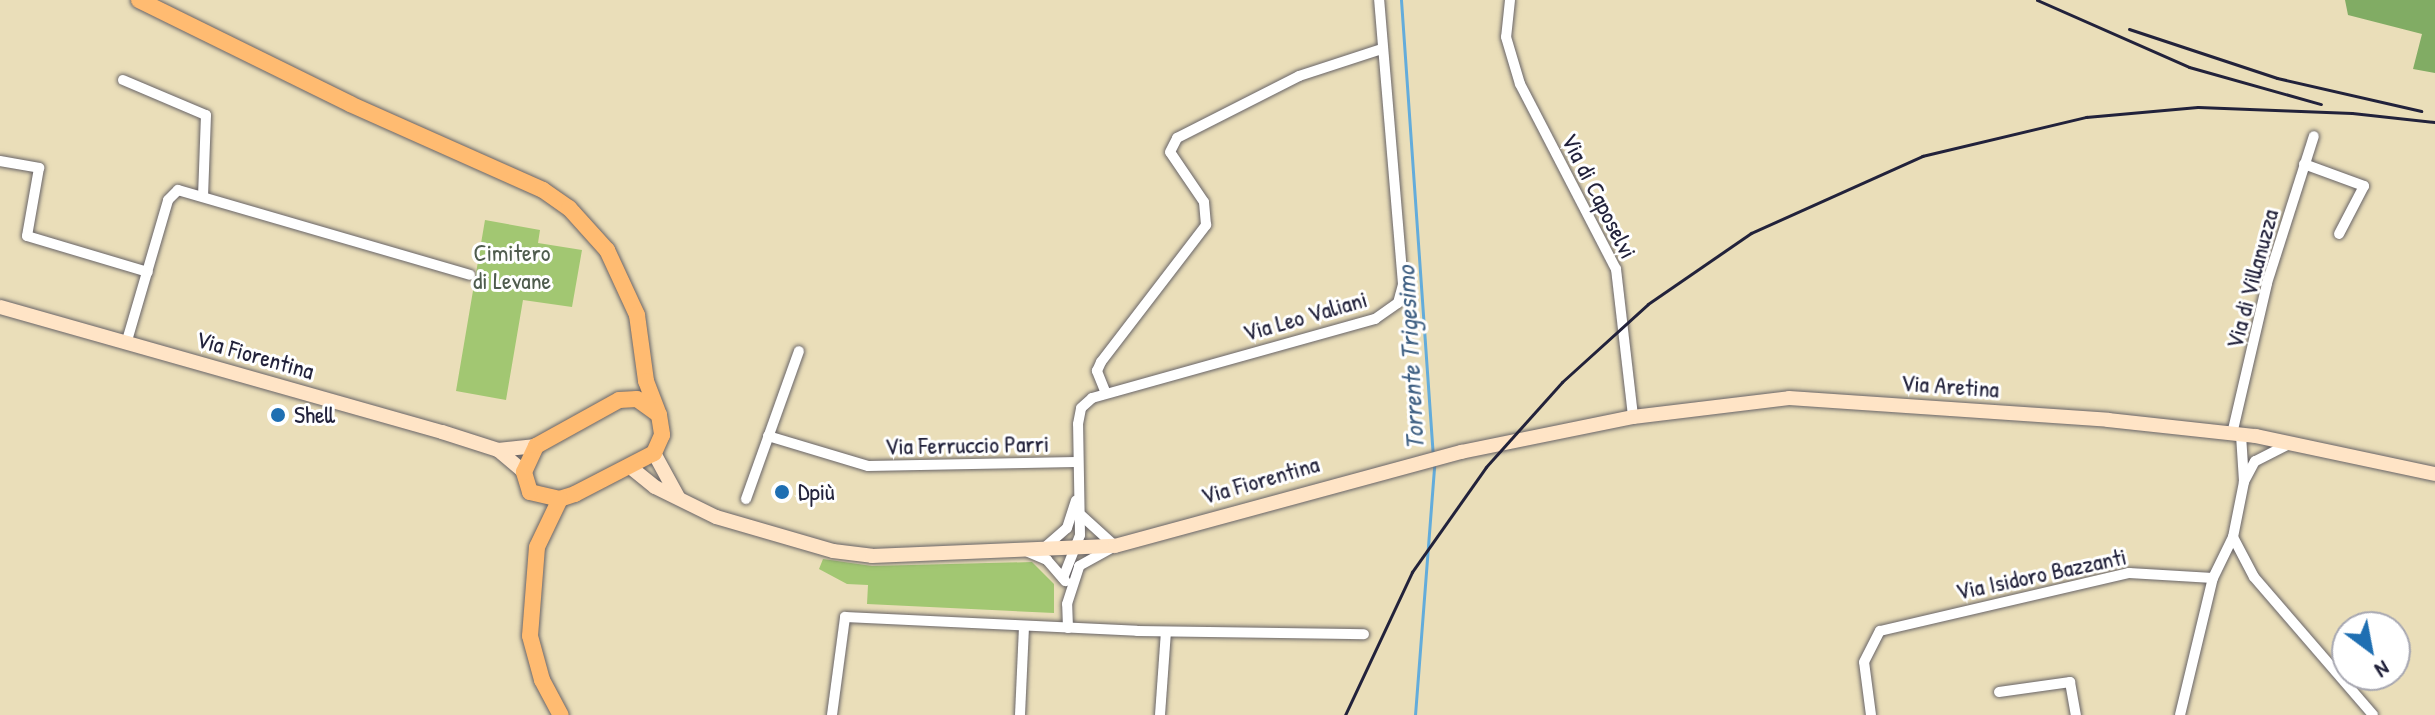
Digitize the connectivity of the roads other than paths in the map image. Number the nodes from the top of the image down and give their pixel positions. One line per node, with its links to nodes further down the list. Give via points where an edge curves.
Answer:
1 (139, 0): 16 (main road, via 350,104 524,181 569,208 620,270 637,315)
2 (1379, 0): 4 (street, Via Leo Valiani)
3 (1510, 0): 20 (street, Via di Caposelvi, via 1506,37 1520,84 1616,269)
4 (1382, 49): 17 (street, via 1299,76 1177,138 1170,152 1204,202 1206,225 1101,362 1097,371); 17 (street, Via Leo Valiani, via 1403,284 1395,307 1375,319)
5 (123, 80): 9 (street, via 206,115)
6 (2314, 136): 8 (street, Via di Villanuzza)
7 (0, 161): 11 (street, via 39,168 27,236)
8 (2304, 164): 10 (street, via 2364,186); 21 (street, Via di Villanuzza, via 2267,283)
9 (203, 195): 11 (street, via 178,190 171,195); 12 (street)
10 (2339, 234)
11 (148, 272): 14 (street)
12 (470, 275)
13 (0, 307): 14 (street, Via Fiorentina)
14 (126, 344): 25 (street, Via Fiorentina)
15 (799, 351): 22 (street)
16 (641, 356): 18 (main road, via 634,379); 19 (main road)
17 (1105, 391): 29 (street, via 1081,408)
18 (611, 405): 19 (main road, via 637,399); 24 (main road, Via Fiorentina)
19 (659, 415): 27 (main road, via 662,435)
20 (1633, 417): 21 (street, Via Aretina, via 1789,398); 26 (street, Via Aretina)
21 (2243, 435): 23 (street, Via Aretina); 28 (street); 33 (street)
22 (768, 436): 29 (street, Via Ferruccio Parri, via 868,466); 37 (street)
23 (2294, 442): 28 (street); 32 (street, Via Aretina)
24 (536, 446): 25 (street, Via Fiorentina); 31 (main road)
25 (498, 450): 31 (street, Via Fiorentina)
26 (1461, 452): 43 (street, Via Fiorentina)
27 (654, 453): 30 (main road); 38 (street)
28 (2255, 461): 33 (street)
29 (1076, 462): 35 (street)
30 (629, 466): 36 (main road); 38 (street, Via Fiorentina)
31 (524, 472): 34 (main road, Via Fiorentina, via 530,492)
32 (2435, 474)
33 (2244, 482): 42 (street)
34 (542, 498): 36 (main road); 40 (main road)
35 (1076, 498): 39 (street); 41 (street)
36 (560, 499): 40 (main road)
37 (746, 499)
38 (680, 500): 45 (street, Via Fiorentina, via 716,517 833,551 872,556)
39 (1082, 516): 43 (street); 44 (street)
40 (545, 525): 55 (main road, via 533,579 530,636 542,680)
41 (1067, 528): 44 (street); 45 (street)
42 (2233, 537): 48 (street); 62 (street, via 2254,577)
43 (1115, 546): 44 (street, Via Fiorentina); 46 (street)
44 (1072, 549): 45 (street, Via Fiorentina); 46 (street); 47 (street)
45 (1034, 551): 47 (street)
46 (1079, 566): 49 (street)
47 (1063, 578): 49 (street)
48 (2213, 578): 59 (street, Via Isidoro Bazzanti, via 2118,574 1880,631 1864,662); 61 (street)
49 (1070, 590): 51 (street)
50 (1024, 627): 51 (street); 56 (street, via 845,617); 57 (street)
51 (1068, 628): 52 (street)
52 (1166, 632): 53 (street); 58 (street)
53 (1364, 634)
54 (1999, 692): 60 (street, via 2070,682)
55 (561, 715)
56 (832, 715)
57 (1020, 715)
58 (1160, 715)
59 (1871, 715)
60 (2076, 715)
61 (2180, 715)
62 (2373, 715)

